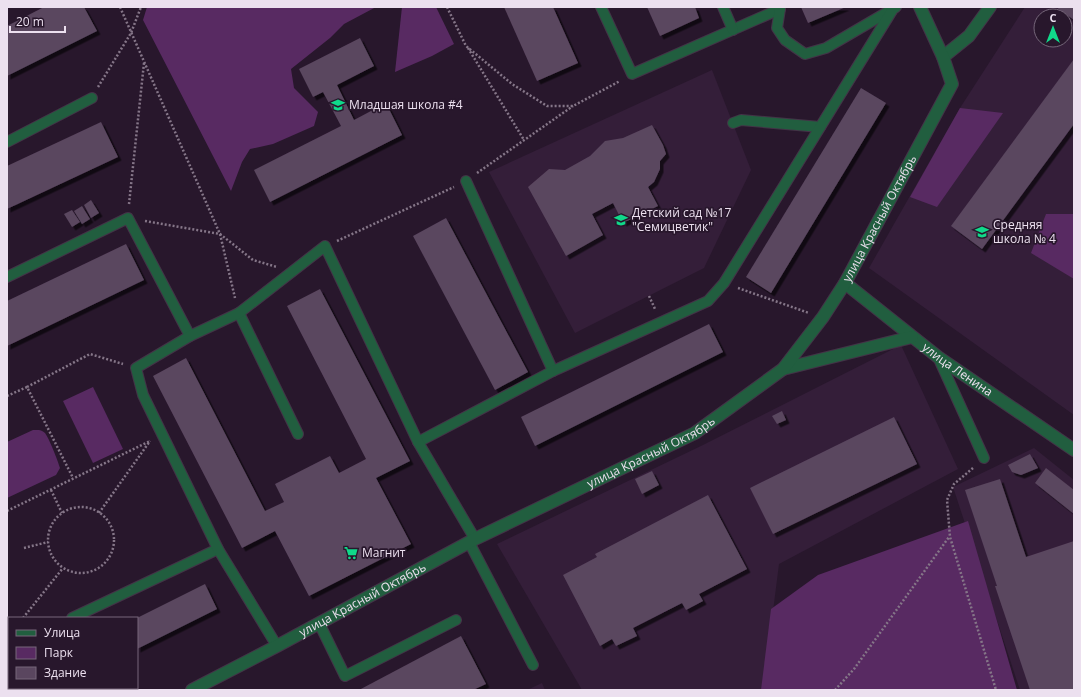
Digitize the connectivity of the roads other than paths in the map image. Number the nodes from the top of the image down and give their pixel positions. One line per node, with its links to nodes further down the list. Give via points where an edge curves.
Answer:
1 (601, 7): 7 (lane, via 632,74)
2 (723, 7): 7 (lane)
3 (920, 7): 8 (street, улица Красный Октябрь)
4 (990, 7): 8 (street, via 969,36)
5 (779, 8): 6 (lane, via 776,28 785,40 805,54 826,48); 7 (lane)
6 (894, 8): 11 (lane)
7 (733, 30)
8 (943, 56): 15 (street, улица Красный Октябрь, via 952,84)
9 (92, 98): 12 (lane)
10 (733, 123): 11 (lane, via 741,120)
11 (820, 127): 21 (lane, via 724,283 708,301)
12 (7, 142)
13 (466, 181): 21 (lane)
14 (7, 277): 17 (lane, via 128,218)
15 (846, 283): 18 (street, улица Ленина); 20 (street, улица Красный Октябрь)
16 (239, 313): 17 (lane); 22 (lane); 23 (lane, via 324,246)
17 (190, 336): 27 (lane, via 136,368 143,395)
18 (912, 336): 19 (street, улица Ленина); 20 (street)
19 (938, 357): 24 (street, улица Ленина); 25 (lane)
20 (784, 369): 26 (street, улица Красный Октябрь, via 695,433)
21 (553, 371): 23 (lane)
22 (298, 434)
23 (418, 442): 26 (lane)
24 (1074, 450)
25 (984, 458)
26 (472, 541): 30 (street, улица Красный Октябрь); 32 (lane)
27 (218, 549): 28 (lane); 31 (lane)
28 (74, 617)
29 (456, 620): 30 (lane, via 345,676)
30 (319, 623): 31 (street, улица Красный Октябрь)
31 (278, 646): 33 (street, улица Красный Октябрь)
32 (533, 665)
33 (192, 690)

